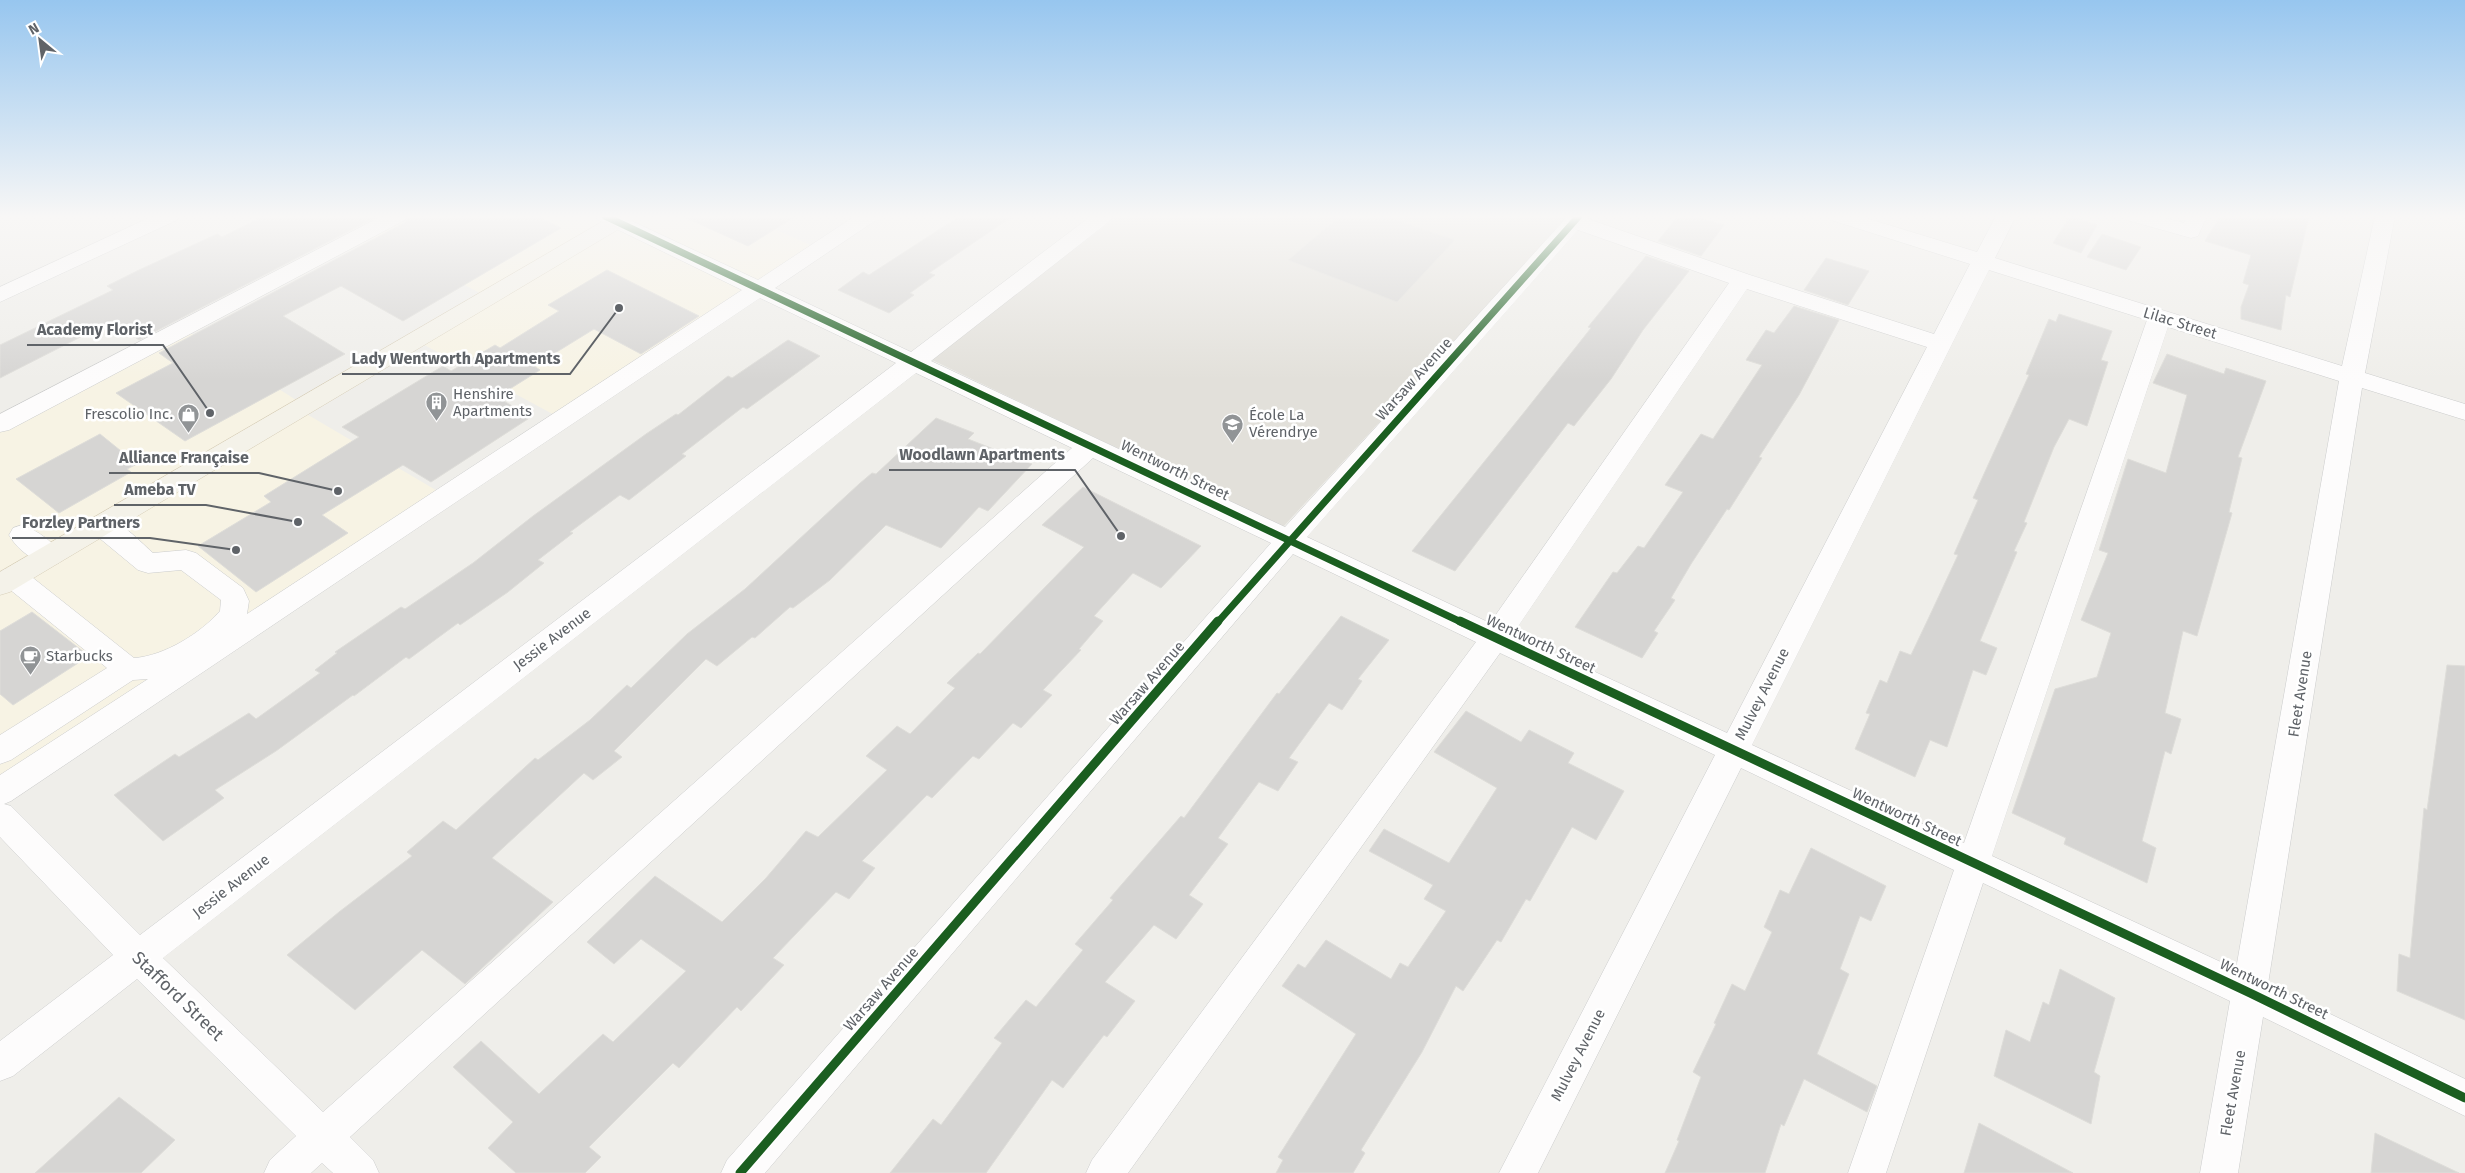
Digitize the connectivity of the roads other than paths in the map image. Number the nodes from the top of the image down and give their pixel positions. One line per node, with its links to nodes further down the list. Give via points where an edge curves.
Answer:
1 (52, 271): 14 (street)
2 (293, 271): 20 (street)
3 (528, 271): 22 (main road)
4 (724, 271): 13 (street, Wentworth Street)
5 (785, 271): 13 (street)
6 (1033, 271): 17 (street, Jessie Avenue)
7 (1529, 271): 24 (street, Warsaw Avenue)
8 (1717, 271): 12 (street)
9 (1978, 271): 16 (street, Mulvey Avenue)
10 (2014, 271): 15 (street, Lilac Street)
11 (2374, 271): 18 (street, Fleet Avenue)
12 (1742, 280): 16 (street); 27 (street)
13 (759, 288): 17 (street, Wentworth Street); 31 (street)
14 (0, 295)
15 (2160, 316): 18 (street, Lilac Street); 33 (street)
16 (1941, 344): 30 (street, Mulvey Avenue)
17 (914, 362): 21 (street, Wentworth Street); 34 (street, Jessie Avenue)
18 (2352, 376): 19 (street, Lilac Street); 35 (street, Fleet Avenue)
19 (2465, 412)
20 (0, 424)
21 (1091, 445): 24 (street, Wentworth Street); 38 (street)
22 (101, 525): 25 (main road); 28 (street, via 148,563 186,560 233,595 236,602 234,612 221,627 176,657 142,669)
23 (22, 535): 25 (street)
24 (1289, 540): 27 (street, Wentworth Street); 41 (street, Warsaw Avenue)
25 (49, 556): 26 (main road)
26 (6, 581): 28 (street)
27 (1495, 638): 30 (street, Wentworth Street); 42 (street)
28 (128, 668): 29 (street)
29 (0, 750)
30 (1734, 750): 33 (street, Wentworth Street); 43 (street, Mulvey Avenue)
31 (0, 792)
32 (0, 816): 34 (street, Stafford Street)
33 (1972, 863): 35 (street, Wentworth Street); 44 (street)
34 (138, 957): 36 (street, Jessie Avenue); 38 (street, Stafford Street)
35 (2250, 992): 37 (street, Wentworth Street); 45 (street, Fleet Avenue)
36 (0, 1062)
37 (2465, 1098)
38 (322, 1137): 39 (street); 40 (street, Stafford Street)
39 (283, 1173)
40 (360, 1173)
41 (740, 1173)
42 (1105, 1173)
43 (1518, 1173)
44 (1866, 1173)
45 (2219, 1173)

